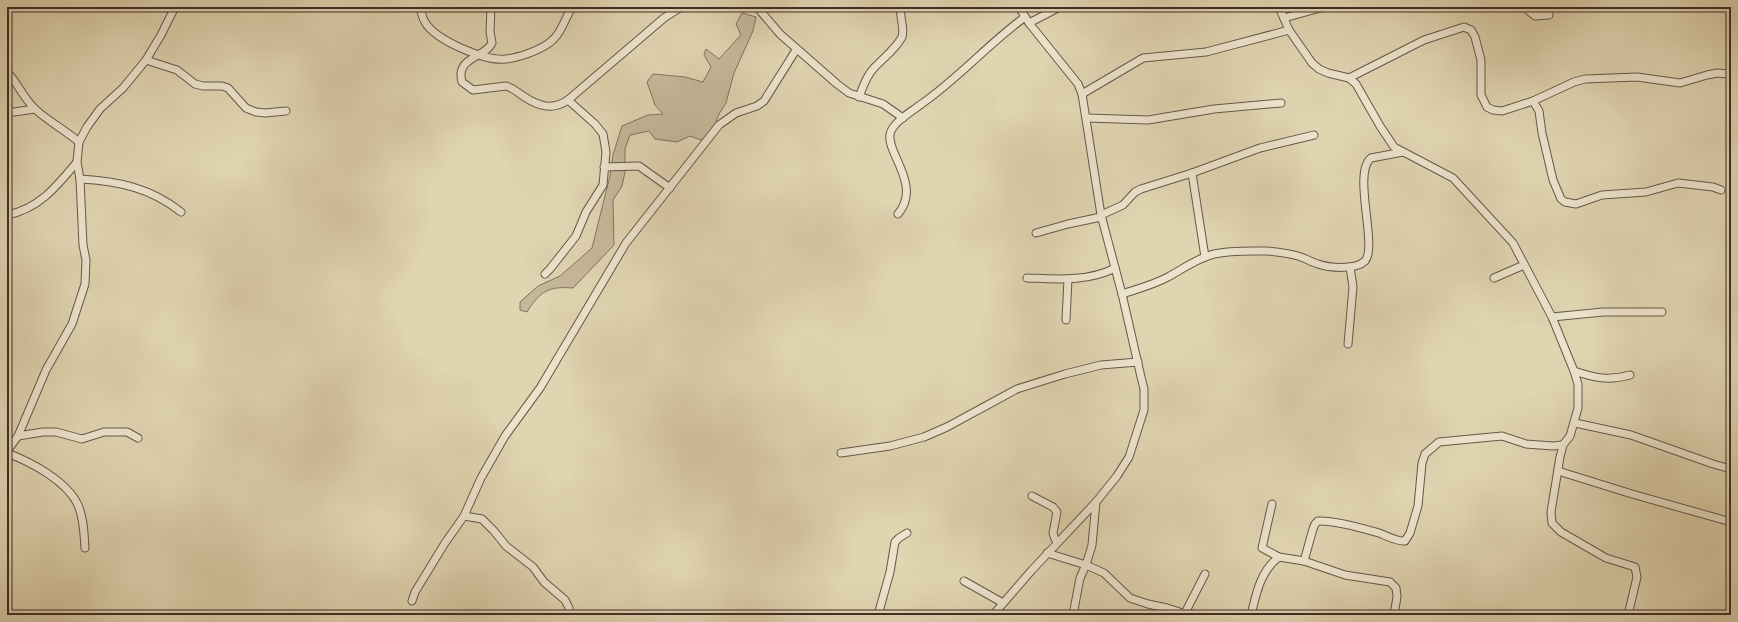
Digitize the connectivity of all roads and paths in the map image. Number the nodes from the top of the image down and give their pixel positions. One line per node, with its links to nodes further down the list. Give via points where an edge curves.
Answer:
1 (175, 7): 20 (street, via 162,35)
2 (421, 7): 19 (street, via 425,23 433,30)
3 (492, 7): 19 (street, via 492,44)
4 (572, 7): 19 (street, via 558,34 551,42 540,48 506,59)
5 (682, 7): 26 (street, via 664,18)
6 (757, 7): 18 (street)
7 (902, 7): 25 (street, via 902,38 867,78)
8 (1019, 7): 16 (street)
9 (1060, 7): 16 (street)
10 (1324, 7): 13 (street)
11 (1528, 7): 14 (street, via 1535,16)
12 (1279, 8): 13 (street); 15 (street)
13 (1301, 13): 15 (street)
14 (1549, 15)
15 (1284, 18): 17 (street)
16 (1027, 20): 24 (street, via 1078,84); 32 (street, via 1008,29 951,83)
17 (1289, 30): 23 (street, via 1319,69); 24 (street, via 1206,52 1143,58)
18 (796, 50): 25 (street, via 837,84); 41 (street, via 764,101 736,113 719,125)
19 (476, 55): 26 (street, via 468,60 462,72 462,82 473,90 506,86 543,106 551,107)
20 (146, 60): 30 (street, via 177,70 195,84 226,87 246,108 256,112); 35 (street, via 124,88 100,109)
21 (7, 72): 29 (street)
22 (1729, 74): 27 (street, via 1717,73 1680,83 1638,77 1585,79)
23 (1349, 78): 27 (street, via 1424,40 1464,27 1471,30 1478,47 1481,60 1481,95 1488,107 1502,111); 36 (street, via 1362,93 1389,141)
24 (1082, 94): 33 (street)
25 (858, 97): 32 (street, via 883,104)
26 (568, 100): 38 (street, via 603,134 606,144)
27 (1533, 100): 42 (street, via 1539,111 1553,180 1564,202 1576,204 1602,195 1646,192 1678,183)
28 (1281, 103): 33 (street, via 1214,109 1148,120)
29 (35, 109): 31 (street); 35 (street)
30 (286, 111)
31 (7, 113)
32 (902, 118): 44 (street, via 892,130 890,138 907,191 905,206)
33 (1087, 118): 46 (street)
34 (1314, 135): 39 (street, via 1260,148)
35 (79, 142): 37 (street)
36 (1403, 152): 49 (street, via 1442,170 1463,186 1487,217 1508,237); 50 (street, via 1371,158 1365,166 1364,201 1370,246 1363,263)
37 (77, 162): 40 (street); 45 (street, via 39,203 20,213)
38 (604, 167): 41 (street, via 639,166); 52 (street, via 603,185 586,212 576,236)
39 (1192, 173): 46 (street, via 1141,189 1123,205); 48 (street)
40 (80, 179): 43 (street, via 112,182 145,190 169,202); 65 (street, via 86,260 85,284 72,324 46,370)
41 (670, 188): 75 (street, via 626,243 540,388 505,436 481,478)
42 (1720, 190)
43 (181, 212)
44 (898, 214)
45 (7, 215)
46 (1101, 216): 47 (street); 51 (street)
47 (1036, 233)
48 (1205, 257): 50 (street, via 1232,251 1278,252 1300,256 1324,266); 56 (street, via 1158,282)
49 (1524, 265): 54 (street); 58 (street)
50 (1350, 267): 60 (street, via 1353,287)
51 (1115, 268): 55 (street, via 1101,274); 56 (street)
52 (545, 274)
53 (1027, 278): 55 (street)
54 (1494, 278)
55 (1068, 279): 59 (street)
56 (1122, 294): 61 (street)
57 (1662, 312): 58 (street, via 1602,312)
58 (1552, 317): 62 (street)
59 (1066, 320)
60 (1348, 344)
61 (1138, 362): 69 (street, via 1101,365 1065,374 1017,389 924,437 890,446); 73 (street, via 1144,389 1143,414 1130,457)
62 (1574, 371): 63 (street, via 1604,379); 64 (street, via 1579,396)
63 (1630, 375)
64 (1575, 422): 67 (street, via 1570,436); 70 (street, via 1631,435)
65 (18, 436): 66 (street, via 56,432 82,439 104,432 127,432); 68 (street)
66 (138, 438)
67 (1563, 445): 71 (street); 82 (street, via 1526,444 1502,436 1439,442 1425,454 1418,506 1405,541 1346,525 1318,521 1313,529)
68 (7, 452): 79 (street, via 26,460 68,490 75,498 82,516)
69 (841, 453)
70 (1731, 469)
71 (1558, 471): 76 (street); 95 (street, via 1551,512 1552,523 1561,532 1606,558 1635,567 1637,577)
72 (1032, 496): 78 (street, via 1053,507 1057,512 1053,533 1054,539)
73 (1096, 502): 78 (street); 83 (street, via 1092,545)
74 (1272, 504): 81 (street, via 1262,548)
75 (464, 516): 86 (street, via 415,592); 88 (street, via 482,519 506,546 533,567)
76 (1731, 522)
77 (907, 533): 90 (street, via 895,542)
78 (1058, 541): 80 (street)
79 (84, 548)
80 (1047, 553): 83 (street); 87 (street)
81 (1279, 557): 82 (street); 93 (street, via 1259,583)
82 (1304, 561): 94 (street, via 1345,574 1390,582 1396,588)
83 (1086, 565): 89 (street, via 1104,573 1130,598); 92 (street, via 1080,578)
84 (1204, 574): 89 (street)
85 (964, 581): 87 (street)
86 (412, 601)
87 (1003, 603): 91 (street)
88 (570, 608)
89 (1186, 614)
90 (878, 615)
91 (993, 615)
92 (1073, 615)
93 (1250, 615)
94 (1394, 615)
95 (1628, 615)

